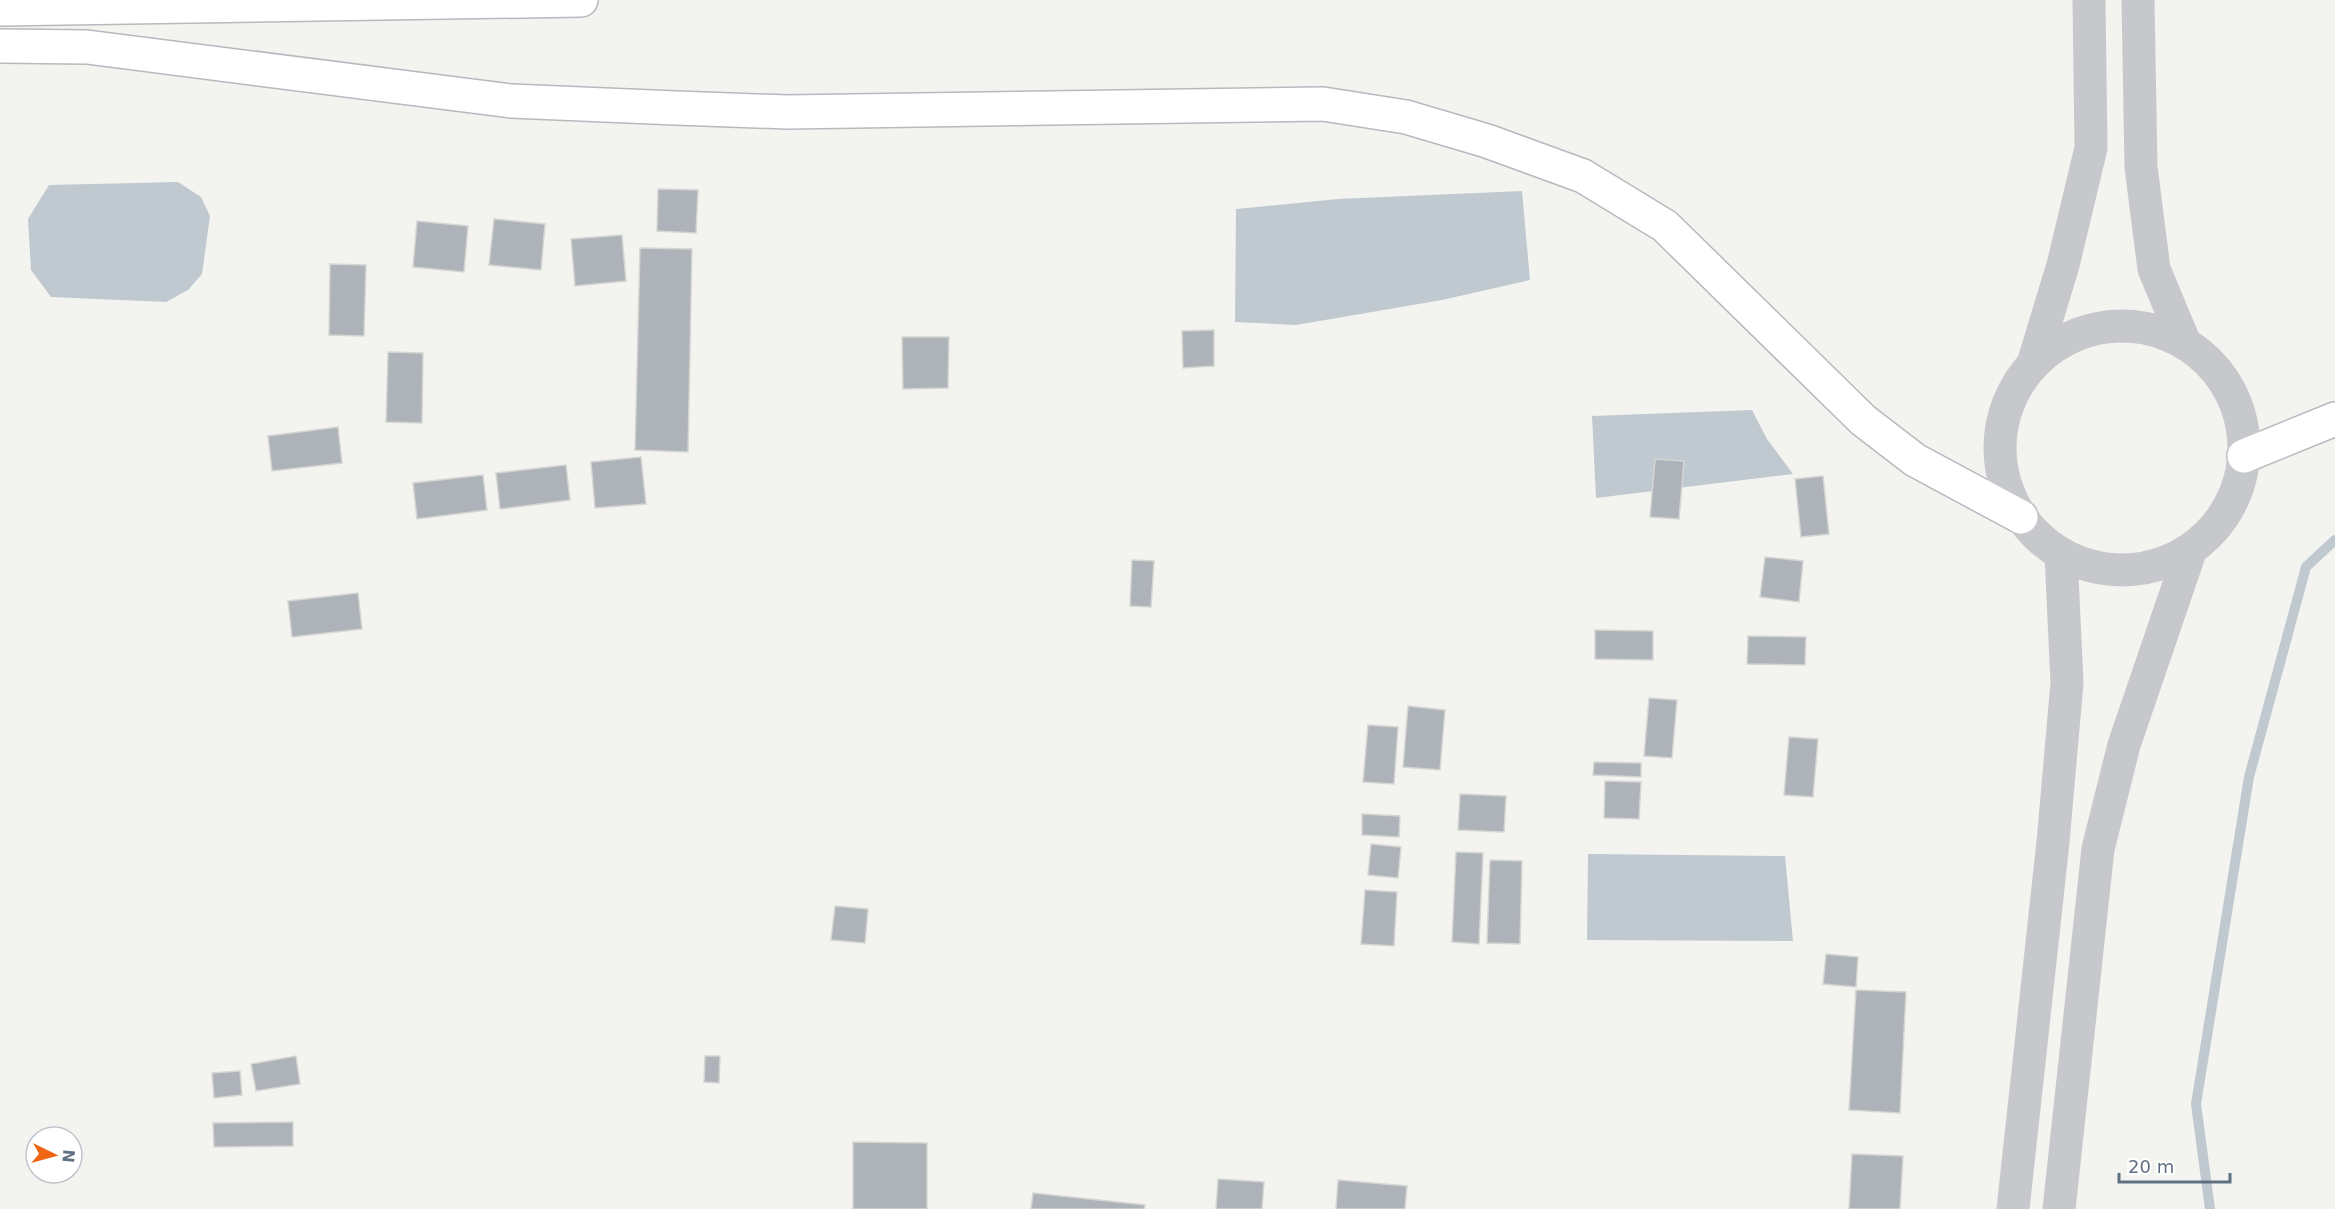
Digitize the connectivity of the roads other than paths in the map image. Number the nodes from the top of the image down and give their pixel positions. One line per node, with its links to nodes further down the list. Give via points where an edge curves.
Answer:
1 (581, 0): 4 (main road)
2 (2089, 0): 7 (street, via 2091,148 2063,265)
3 (2138, 0): 6 (street, via 2141,167 2154,270)
4 (0, 9)
5 (0, 46): 10 (main road, via 87,47 511,100 788,112 1323,104 1406,117 1583,176 1665,226 1863,420 1916,460)
6 (2184, 341): 7 (street, via 2159,330 2104,326 2078,333); 9 (street, via 2206,357 2236,402)
7 (2033, 364): 10 (street, via 2005,411 2001,438 2001,466)
8 (2335, 419): 9 (main road)
9 (2244, 456): 11 (street, via 2239,483 2228,509 2212,531)
10 (2021, 517): 12 (street, via 2039,538)
11 (2191, 549): 12 (street, via 2167,562 2122,570 2086,565); 14 (street, via 2124,745 2098,849)
12 (2061, 554): 13 (street, via 2067,683 2054,842)
13 (2013, 1209)
14 (2059, 1209)

